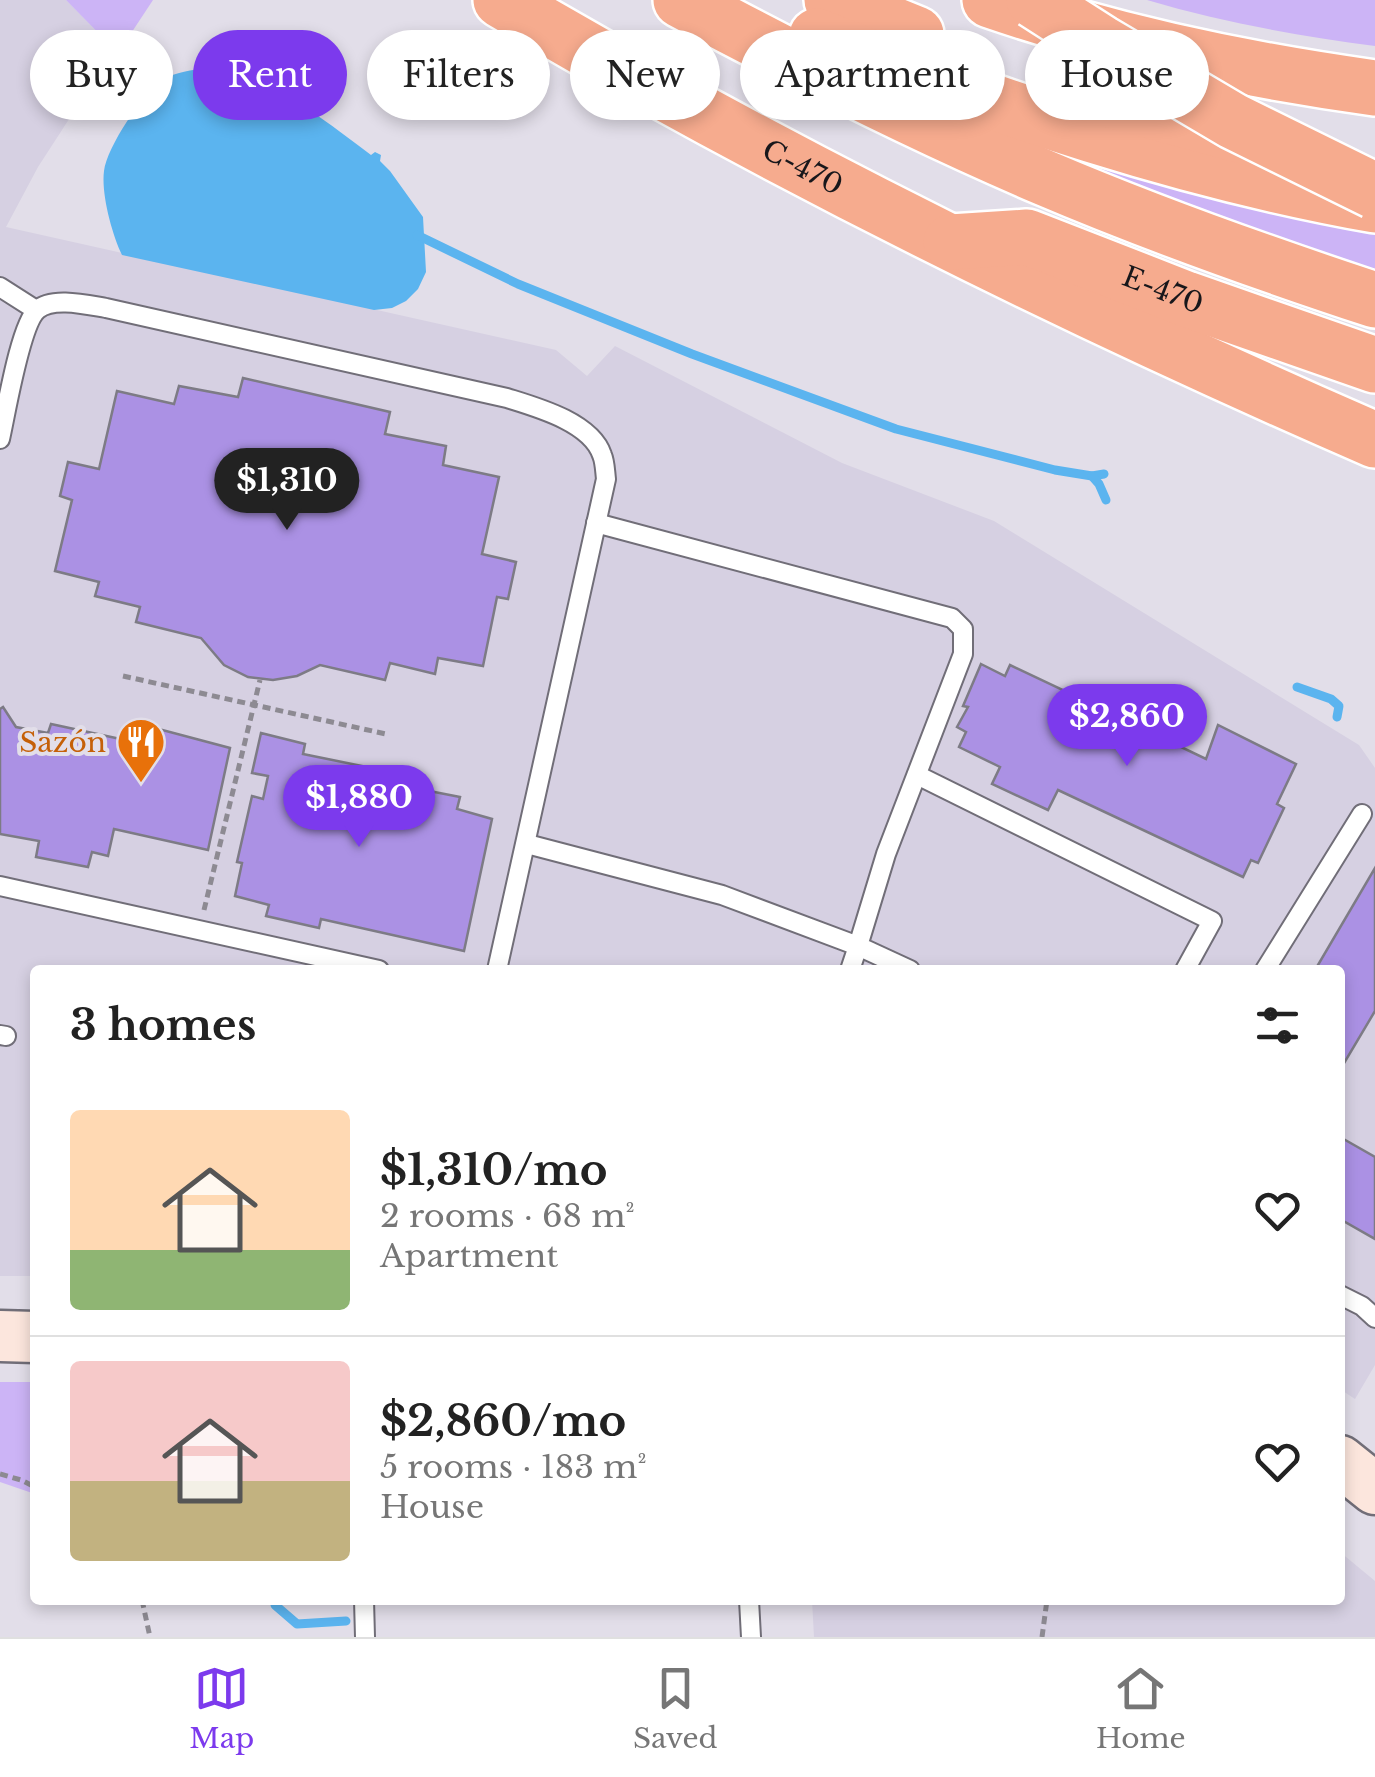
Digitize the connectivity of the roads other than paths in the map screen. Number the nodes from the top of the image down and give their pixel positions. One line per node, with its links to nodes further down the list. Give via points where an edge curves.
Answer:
1 (501, 0): 11 (highway, C-470)
2 (681, 0): 13 (highway, via 1042,176)
3 (737, 0): 10 (highway, via 1042,118 1227,174)
4 (832, 0): 8 (highway, via 1085,94)
5 (990, 0): 7 (highway, via 1207,60)
6 (1034, 0): 9 (highway, bridge, via 1246,128)
7 (1375, 88)
8 (1375, 166)
9 (1375, 191)
10 (1375, 205)
11 (948, 242): 15 (highway, E-470, via 1027,237); 17 (highway, C-470)
12 (0, 287): 14 (lane)
13 (1375, 300)
14 (36, 310): 16 (lane, via 26,327); 18 (lane, via 67,302 106,308 543,408 595,441 603,455 606,479)
15 (1375, 365)
16 (0, 439)
17 (1375, 440)
18 (596, 523): 19 (lane, via 952,618 964,630 964,654); 21 (lane)
19 (916, 775): 23 (lane); 28 (lane, via 1212,920)
20 (1362, 814): 29 (lane)
21 (526, 844): 23 (lane, via 722,895); 25 (lane)
22 (0, 886): 24 (lane)
23 (858, 946): 26 (lane); 27 (lane)
24 (357, 965)
25 (498, 965)
26 (852, 965)
27 (899, 965)
28 (1188, 965)
29 (1268, 965)
30 (1345, 1298): 31 (lane)
31 (1375, 1318)
32 (0, 1336): 33 (main road)
33 (30, 1337)
34 (1345, 1465): 35 (main road)
35 (1375, 1489)
36 (364, 1605): 38 (lane)
37 (749, 1605): 39 (lane)
38 (365, 1637)
39 (752, 1637)

